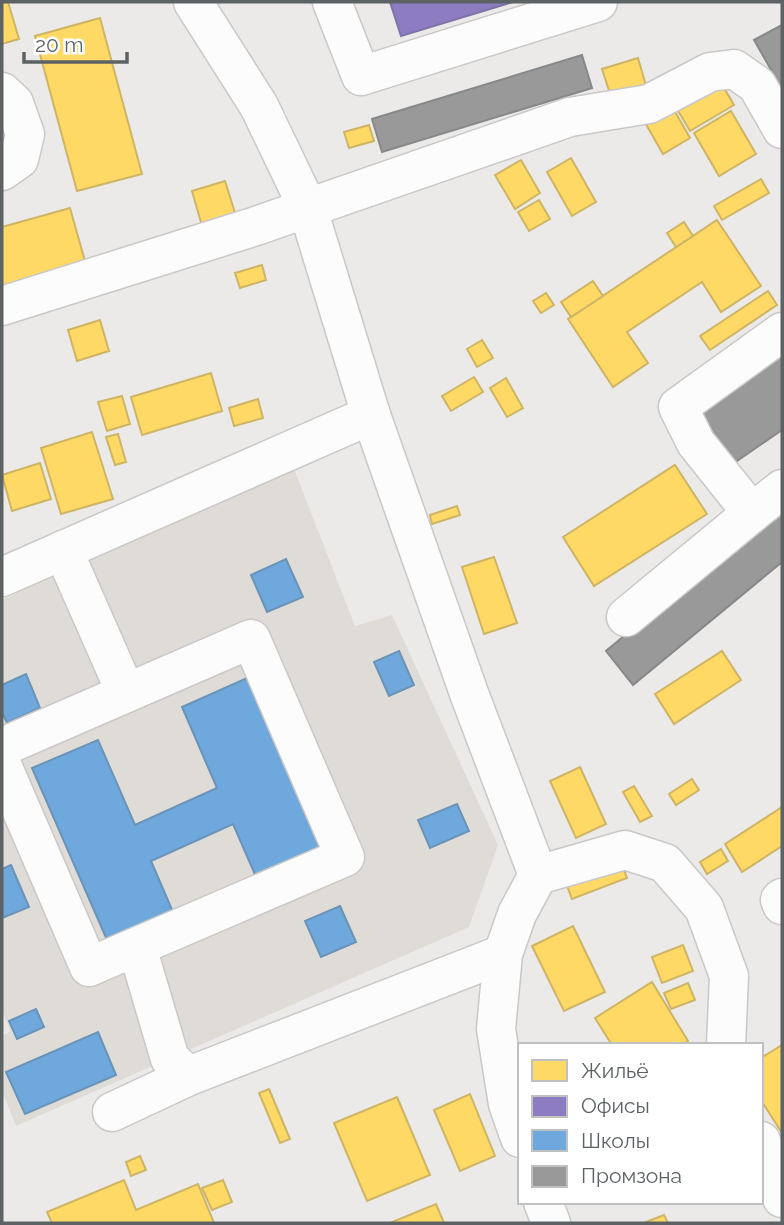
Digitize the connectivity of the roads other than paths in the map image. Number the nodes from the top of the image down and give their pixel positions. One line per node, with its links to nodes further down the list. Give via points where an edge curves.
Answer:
1 (193, 2): 7 (street, via 259,106)
2 (332, 2): 3 (street, via 361,76)
3 (598, 2)
4 (2, 92): 6 (street, via 15,103 25,134 19,159)
5 (782, 129): 7 (street, via 757,85 734,69 710,72 649,104 570,117)
6 (2, 172)
7 (307, 206): 8 (street); 10 (street)
8 (2, 306)
9 (782, 332): 12 (street, via 678,407 696,443)
10 (371, 415): 13 (street); 19 (street)
11 (782, 489): 12 (street)
12 (752, 513): 15 (street)
13 (63, 550): 14 (street); 16 (street)
14 (2, 577)
15 (626, 617)
16 (126, 693): 17 (street); 22 (street, via 251,639 345,857)
17 (2, 747)
18 (2, 765): 22 (street, via 89,967)
19 (538, 875): 23 (street); 24 (street, via 625,850 665,863 704,908 729,976)
20 (782, 898): 21 (street)
21 (782, 905)
22 (137, 947): 25 (street, via 170,1059)
23 (503, 954): 25 (street); 27 (street, via 496,1029 508,1104)
24 (726, 1043)
25 (190, 1076): 26 (street)
26 (112, 1112)
27 (518, 1132)
28 (763, 1146): 29 (street)
29 (782, 1198)
30 (544, 1204): 31 (street)
31 (551, 1223)

